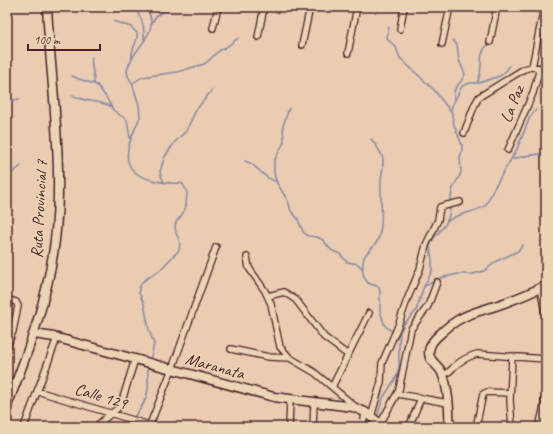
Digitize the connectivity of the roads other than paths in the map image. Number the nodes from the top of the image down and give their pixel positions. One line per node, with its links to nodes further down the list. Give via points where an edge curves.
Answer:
1 (47, 7): 31 (street, Ruta Provincial 7, via 58,163 57,217 45,297)
2 (218, 7): 11 (street)
3 (264, 7): 13 (street)
4 (310, 7): 16 (street)
5 (358, 7): 17 (street)
6 (404, 7): 12 (street)
7 (450, 7): 15 (street)
8 (497, 7): 14 (street)
9 (539, 7): 10 (street)
10 (544, 7): 18 (street, La Paz)
11 (213, 28)
12 (400, 29)
13 (258, 37)
14 (490, 42)
15 (442, 44)
16 (302, 45)
17 (348, 53)
18 (532, 67): 19 (street); 20 (street, via 524,69 479,97)
19 (543, 68): 21 (street, La Paz)
20 (464, 133)
21 (508, 150)
22 (460, 202): 52 (street, via 440,207 438,220 426,245 420,269 382,363 381,382)
23 (216, 247): 40 (street)
24 (247, 257): 27 (street, via 249,268)
25 (437, 282): 46 (street, via 426,310 410,333)
26 (543, 287): 30 (street); 41 (street, via 467,315 447,327 431,344 429,351 431,359)
27 (268, 296): 35 (street, via 284,292 296,300 324,337); 37 (street, via 280,347)
28 (7, 299): 33 (street, via 18,304)
29 (369, 313): 35 (street)
30 (546, 317)
31 (34, 334): 32 (street, Maranata); 51 (street, Ruta Provincial 7)
32 (58, 338): 38 (street, Maranata); 44 (street)
33 (7, 347)
34 (231, 349): 37 (street, via 269,357)
35 (348, 355): 42 (street)
36 (512, 356): 39 (street); 41 (street, via 474,355); 45 (street)
37 (290, 358): 42 (street, via 314,372)
38 (136, 359): 40 (street, Maranata); 53 (street, via 120,404)
39 (546, 359)
40 (172, 369): 48 (street, Maranata); 55 (street)
41 (443, 375): 50 (street)
42 (332, 387): 52 (street)
43 (546, 388): 66 (street, via 544,412)
44 (37, 391): 53 (street, Calle 129); 56 (street)
45 (510, 393): 64 (street, via 484,392); 65 (street)
46 (398, 394): 47 (street); 54 (street)
47 (421, 398): 50 (street); 62 (street)
48 (290, 400): 49 (street, Maranata); 59 (street)
49 (314, 403): 52 (street, Maranata, via 350,406); 60 (street)
50 (448, 403): 63 (street)
51 (7, 406)
52 (365, 413): 54 (street, Maranata); 61 (street)
53 (112, 414): 55 (street, Calle 129); 57 (street)
54 (382, 425)
55 (150, 426): 58 (street, Calle 129)
56 (24, 427)
57 (95, 427)
58 (156, 427)
59 (289, 427)
60 (313, 427)
61 (363, 427)
62 (409, 427)
63 (450, 427)
64 (476, 427)
65 (512, 427)
66 (539, 427)

